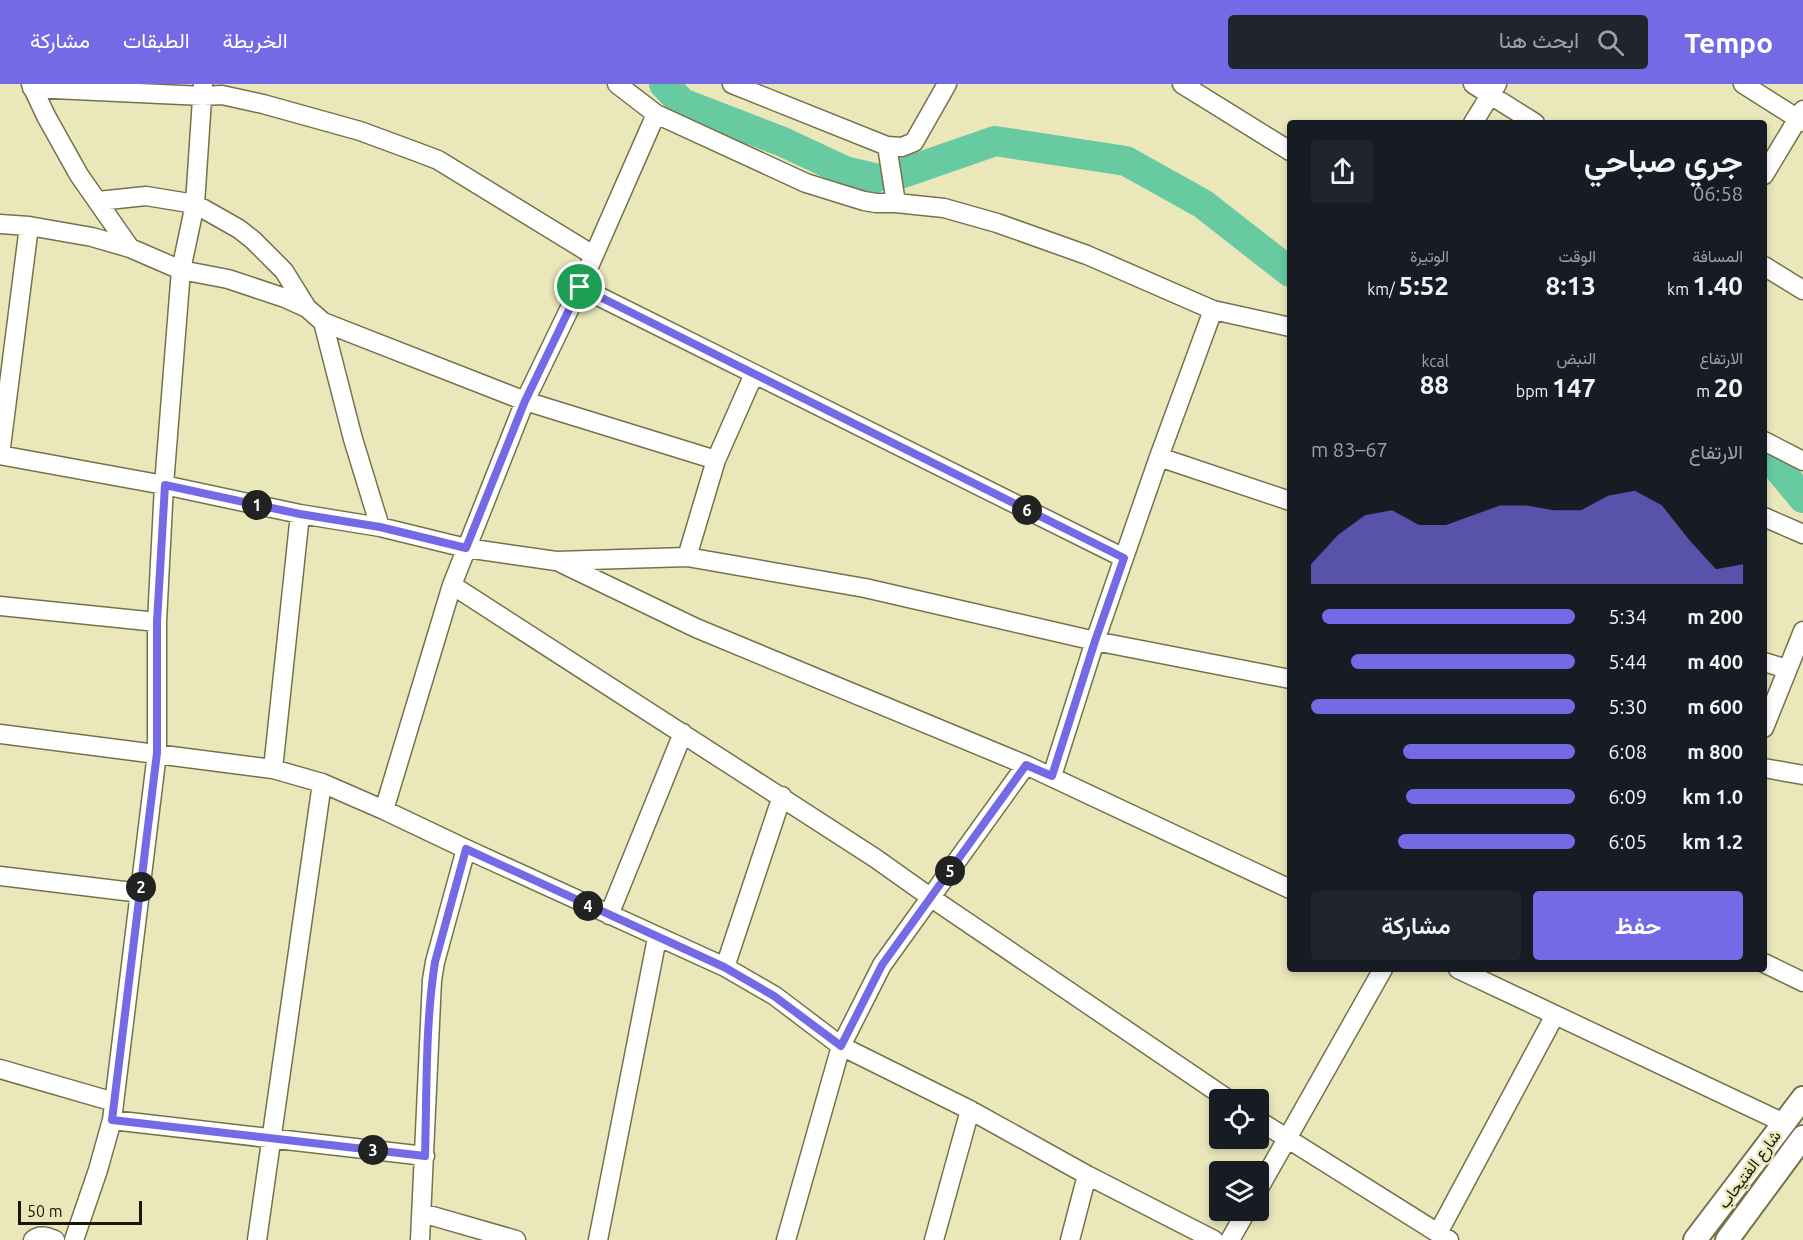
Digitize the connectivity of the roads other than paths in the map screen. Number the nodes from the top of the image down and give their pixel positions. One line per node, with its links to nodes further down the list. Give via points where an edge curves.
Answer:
1 (617, 84): 11 (street)
2 (732, 84): 15 (street)
3 (947, 84): 15 (street, via 914,141 902,147)
4 (1182, 84): 16 (street)
5 (1473, 84): 8 (street)
6 (1743, 84): 12 (street)
7 (31, 86): 9 (street); 18 (street, via 79,175)
8 (1493, 89): 13 (street); 14 (street)
9 (203, 90): 10 (street); 20 (street)
10 (224, 90): 24 (street, via 360,131 438,160)
11 (656, 114): 19 (street, via 806,183 864,201); 24 (street)
12 (1801, 117): 17 (street)
13 (1475, 120)
14 (1531, 120)
15 (887, 146): 19 (street)
16 (1287, 149)
17 (1767, 170)
18 (98, 201): 20 (street, via 146,196); 23 (street)
19 (897, 203): 30 (street, via 944,208 997,223 1087,255)
20 (195, 204): 26 (street); 29 (street, via 253,240 284,271)
21 (0, 224): 22 (street)
22 (29, 226): 23 (street, via 76,233); 39 (street, via 0,455)
23 (130, 248): 26 (street)
24 (593, 255): 27 (street)
25 (1767, 268): 28 (street)
26 (181, 270): 29 (street, via 228,279); 39 (street)
27 (580, 287): 33 (street); 34 (street)
28 (1803, 290)
29 (307, 308): 31 (street)
30 (1214, 310): 32 (street); 36 (street)
31 (322, 322): 34 (street); 43 (street)
32 (1287, 326)
33 (754, 374): 37 (street); 47 (street)
34 (525, 401): 37 (street); 45 (street)
35 (1767, 443): 38 (street)
36 (1159, 457): 40 (street); 47 (street)
37 (716, 460): 46 (street)
38 (1803, 461)
39 (165, 485): 41 (street); 51 (street)
40 (1287, 500)
41 (300, 514): 43 (street); 62 (street)
42 (1767, 518): 44 (street)
43 (380, 527): 45 (street)
44 (1803, 534)
45 (466, 548): 48 (street); 49 (street)
46 (687, 557): 48 (street); 53 (street, via 865,588)
47 (1124, 558): 53 (street)
48 (556, 561): 61 (street, via 696,628)
49 (452, 585): 58 (street); 68 (street)
50 (0, 606): 51 (street)
51 (157, 622): 60 (street)
52 (1803, 631): 55 (street)
53 (1095, 641): 56 (street); 65 (street)
54 (1767, 663): 55 (street)
55 (1786, 669): 57 (street)
56 (1287, 678)
57 (1767, 720)
58 (683, 733): 67 (street); 74 (street)
59 (0, 734): 60 (street)
60 (157, 753): 62 (street); 72 (street)
61 (1026, 765): 65 (street); 73 (street)
62 (273, 769): 66 (street)
63 (1767, 769): 64 (street)
64 (1803, 775)
65 (1052, 776): 71 (street)
66 (322, 783): 68 (street); 91 (street)
67 (782, 796): 73 (street); 77 (street)
68 (384, 810): 69 (street)
69 (466, 849): 74 (street); 93 (street, via 432,980)
70 (0, 876): 72 (street)
71 (1287, 888)
72 (141, 892): 87 (street)
73 (930, 897): 82 (street, via 882,965); 84 (street)
74 (609, 915): 75 (street)
75 (657, 938): 77 (street); 105 (street)
76 (1767, 964): 80 (street)
77 (724, 967): 82 (street, via 774,996)
78 (1381, 972): 92 (street)
79 (1464, 972): 81 (street)
80 (1803, 982)
81 (1555, 1015): 88 (street); 98 (street)
82 (841, 1046): 86 (street); 106 (street)
83 (0, 1069): 87 (street)
84 (1212, 1089)
85 (1803, 1098): 88 (main road, شارع الفتيحاب)
86 (970, 1110): 95 (street); 107 (street)
87 (113, 1111): 91 (street); 101 (street, via 106,1145)
88 (1784, 1123): 111 (main road, شارع الفتيحاب)
89 (1269, 1127): 92 (street)
90 (1803, 1137): 112 (main road, شارع الفتيحاب)
91 (271, 1138): 93 (street); 102 (street)
92 (1287, 1139): 94 (street); 98 (street)
93 (425, 1156): 96 (street)
94 (1269, 1171)
95 (1087, 1175): 108 (street); 109 (street)
96 (422, 1213): 103 (street); 104 (street)
97 (1241, 1221): 110 (street)
98 (1443, 1237)
99 (33, 1240): 100 (street, via 42,1236)
100 (55, 1240)
101 (74, 1240)
102 (257, 1240)
103 (420, 1240)
104 (516, 1240)
105 (598, 1240)
106 (786, 1240)
107 (934, 1240)
108 (1070, 1240)
109 (1214, 1240)
110 (1230, 1240)
111 (1695, 1240)
112 (1728, 1240)

